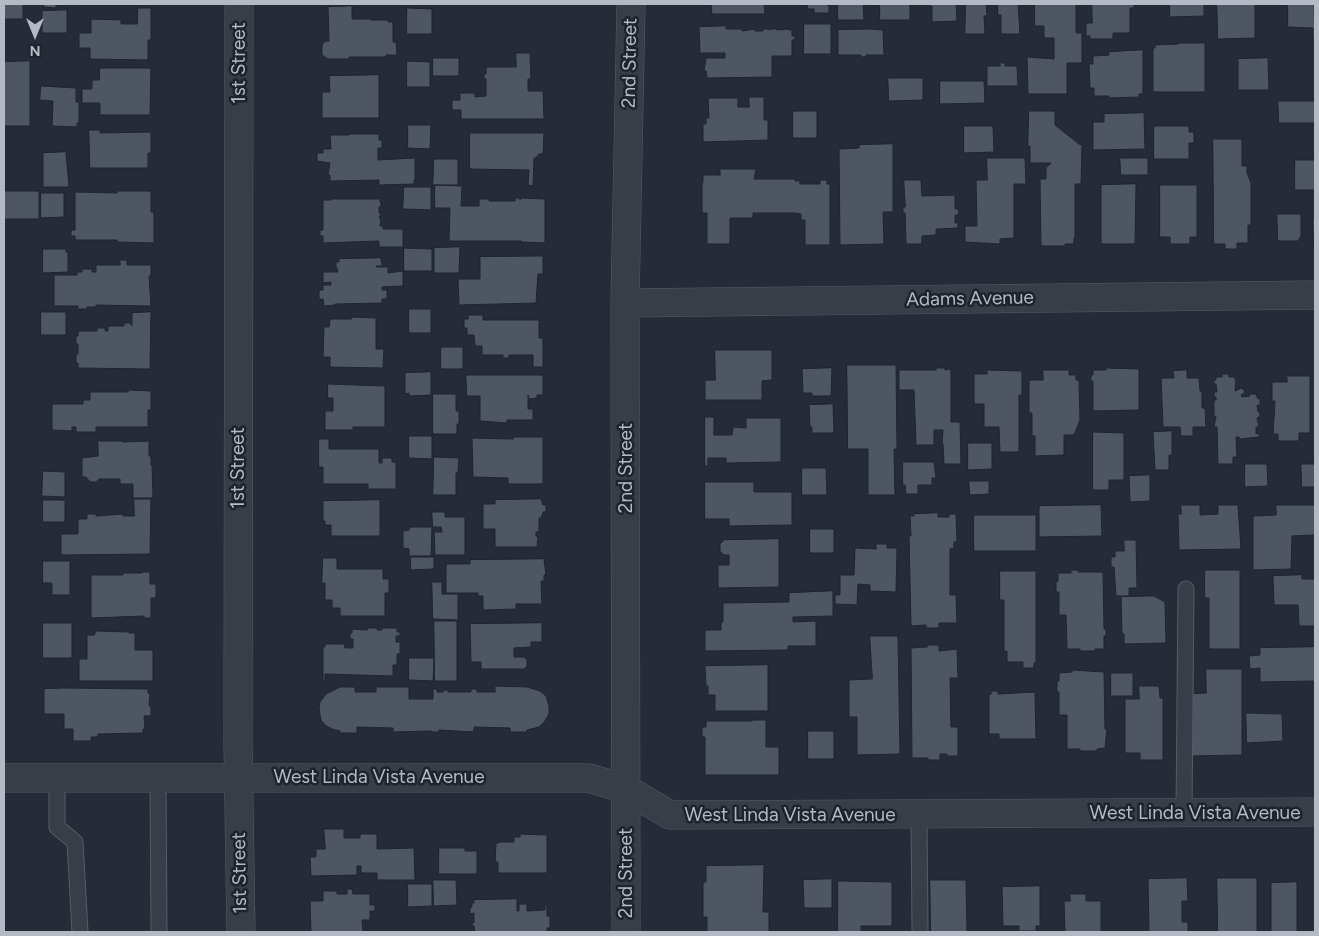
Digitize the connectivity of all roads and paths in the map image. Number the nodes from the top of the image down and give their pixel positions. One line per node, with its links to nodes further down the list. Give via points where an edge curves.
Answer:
1 (239, 4): 6 (street, 1st Street)
2 (632, 4): 4 (street, 2nd Street)
3 (1315, 294): 4 (street, Adams Avenue)
4 (625, 303): 10 (street, 2nd Street)
5 (1186, 589): 12 (lane)
6 (239, 777): 9 (street, West Linda Vista Avenue); 10 (street, West Linda Vista Avenue, via 589,778); 16 (street, 1st Street)
7 (4, 778): 8 (street, West Linda Vista Avenue)
8 (56, 778): 9 (street, West Linda Vista Avenue); 14 (lane, via 56,827 75,842)
9 (158, 778): 15 (lane)
10 (626, 789): 13 (street, West Linda Vista Avenue, via 670,815); 17 (street, 2nd Street)
11 (1315, 812): 12 (street, West Linda Vista Avenue)
12 (1184, 813): 13 (street, West Linda Vista Avenue)
13 (919, 815): 18 (lane)
14 (80, 932)
15 (159, 932)
16 (241, 932)
17 (626, 932)
18 (920, 932)

